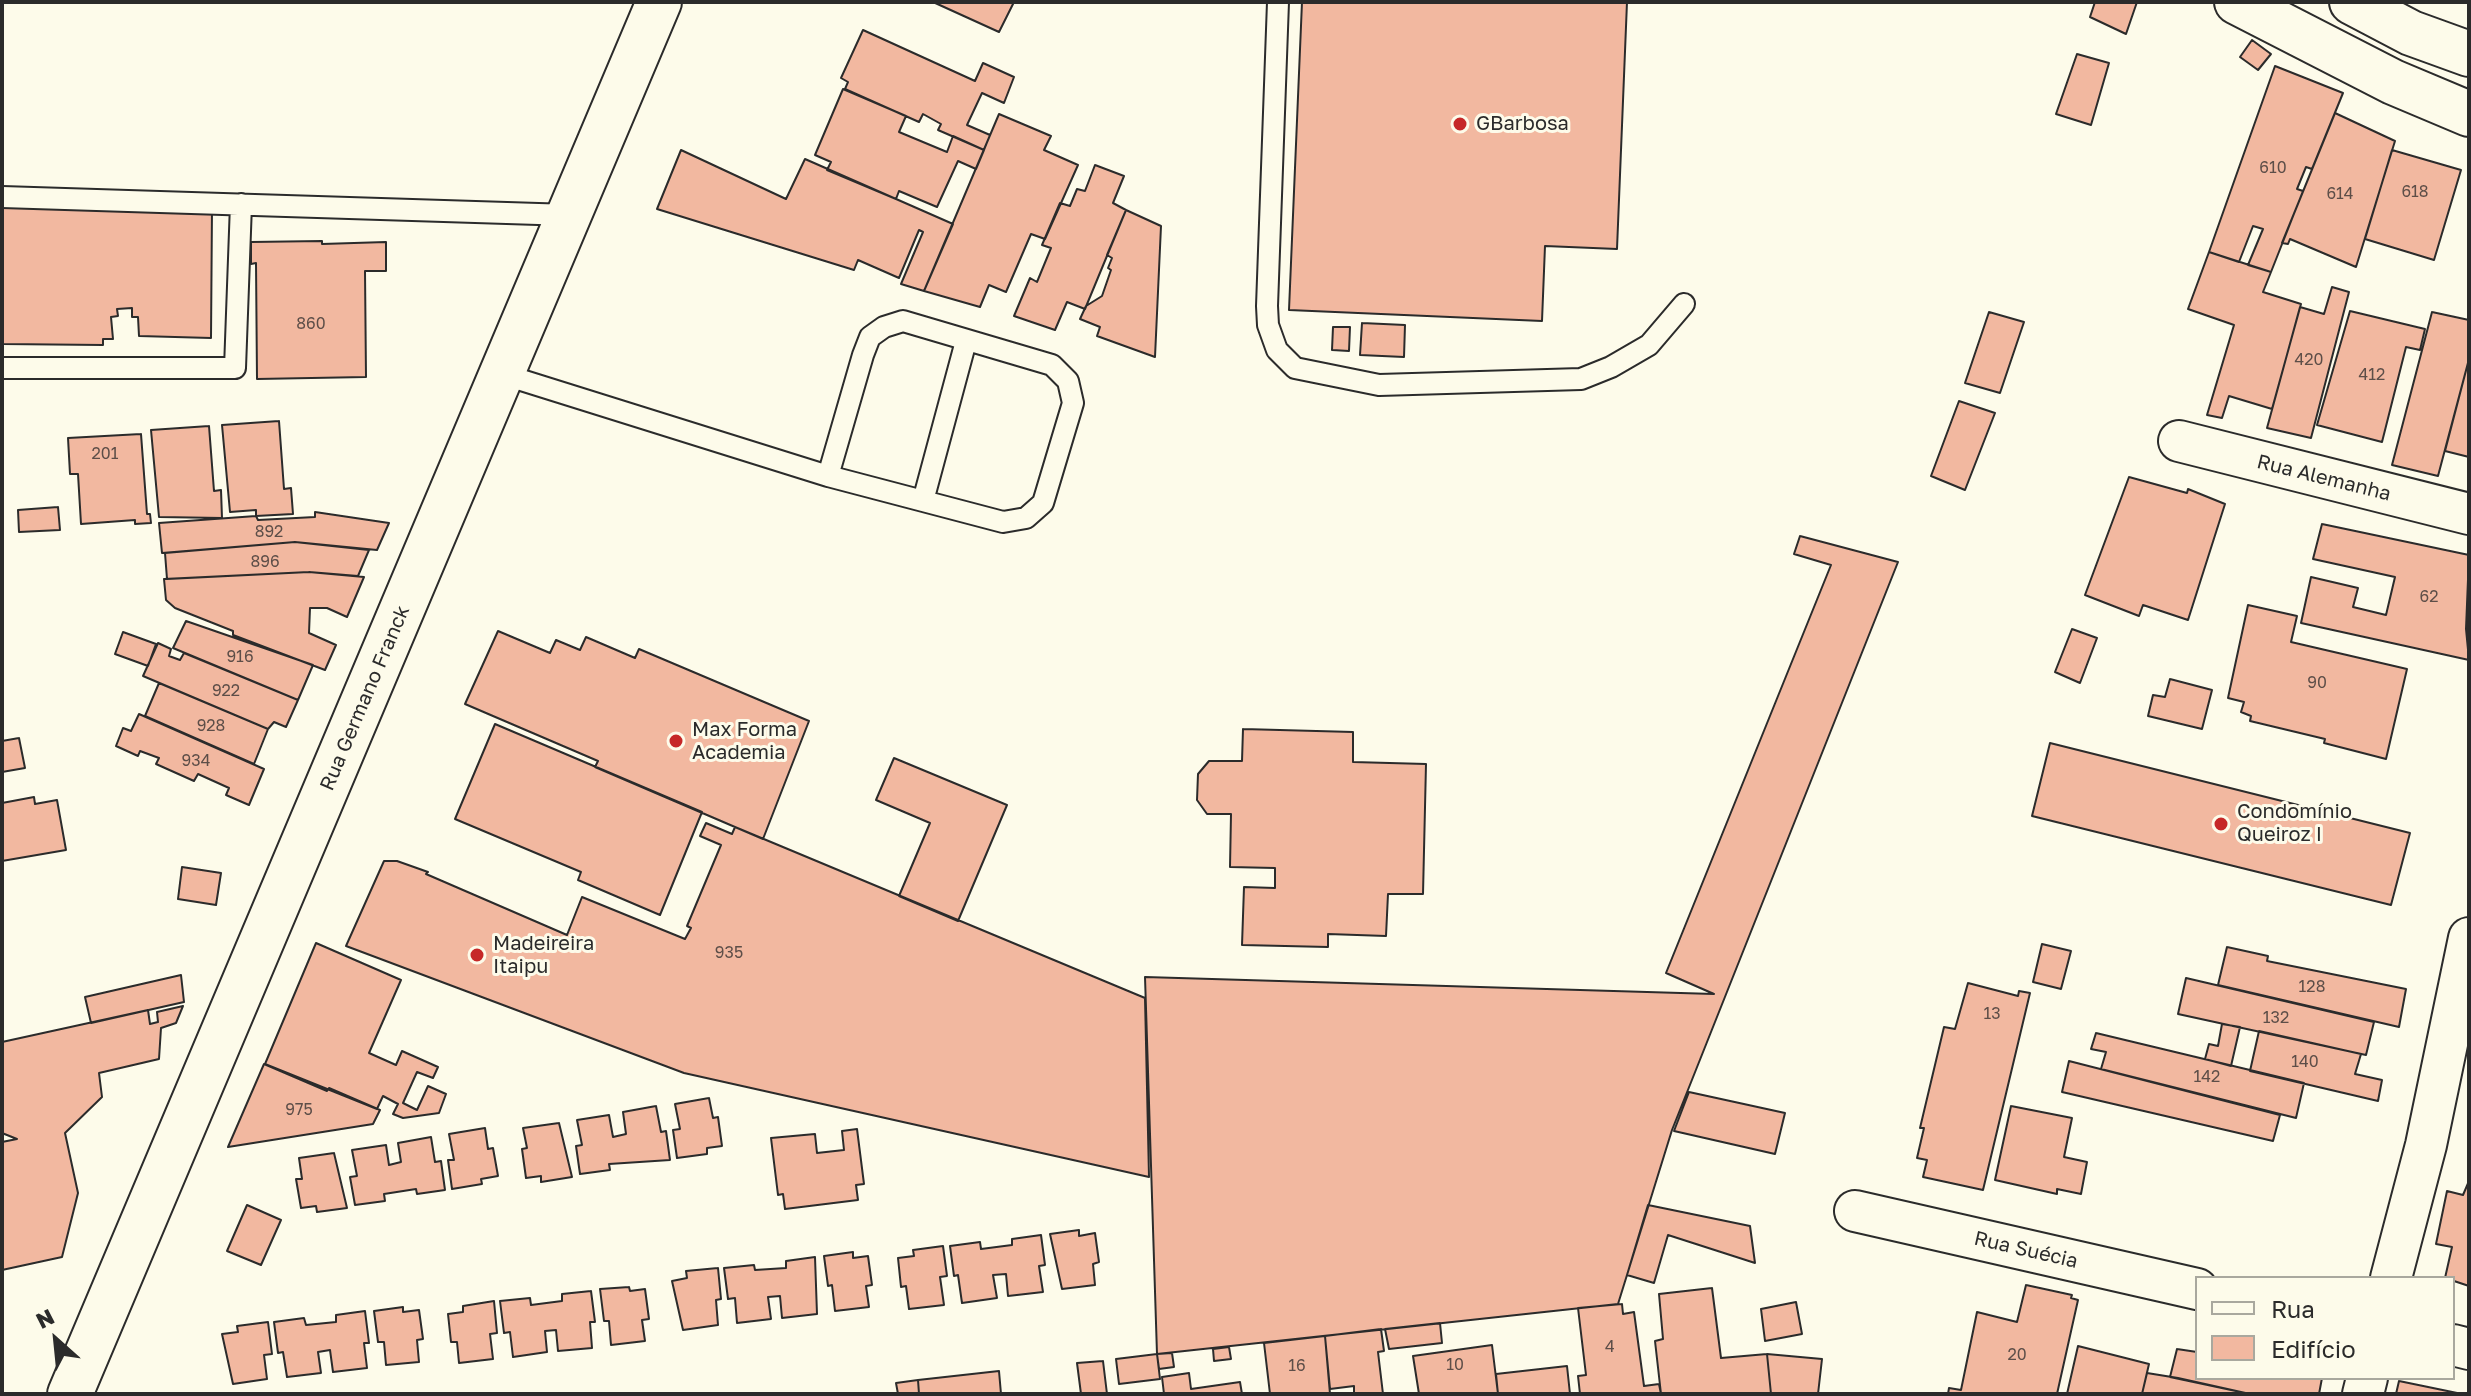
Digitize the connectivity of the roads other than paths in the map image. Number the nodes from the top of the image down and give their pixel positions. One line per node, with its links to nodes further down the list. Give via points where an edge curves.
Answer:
1 (659, 2): 9 (main road, Rua Germano Franck)
2 (1278, 2): 10 (lane, via 1267,306 1277,350 1295,368 1379,385 1581,379 1649,345)
3 (2237, 2): 6 (main road, via 2393,82)
4 (2352, 2): 5 (main road, via 2411,33)
5 (2469, 54)
6 (2469, 114)
7 (2, 197): 8 (lane)
8 (241, 204): 9 (lane); 12 (lane, via 235,368)
9 (570, 215): 13 (main road, Rua Germano Franck)
10 (1684, 304)
11 (966, 341): 15 (lane, via 903,321 870,337); 16 (lane); 16 (lane, via 1052,365 1068,381 1073,403 1043,503 1026,518 1003,522)
12 (2, 368)
13 (502, 374): 15 (lane); 22 (main road, Rua Germano Franck)
14 (2179, 441): 17 (street, Rua Alemanha)
15 (828, 476): 16 (lane)
16 (923, 501)
17 (2469, 514)
18 (2469, 938): 20 (street, via 2426,1145)
19 (1855, 1211): 21 (street, Rua Suécia)
20 (2392, 1276)
21 (2195, 1289)
22 (70, 1394)

